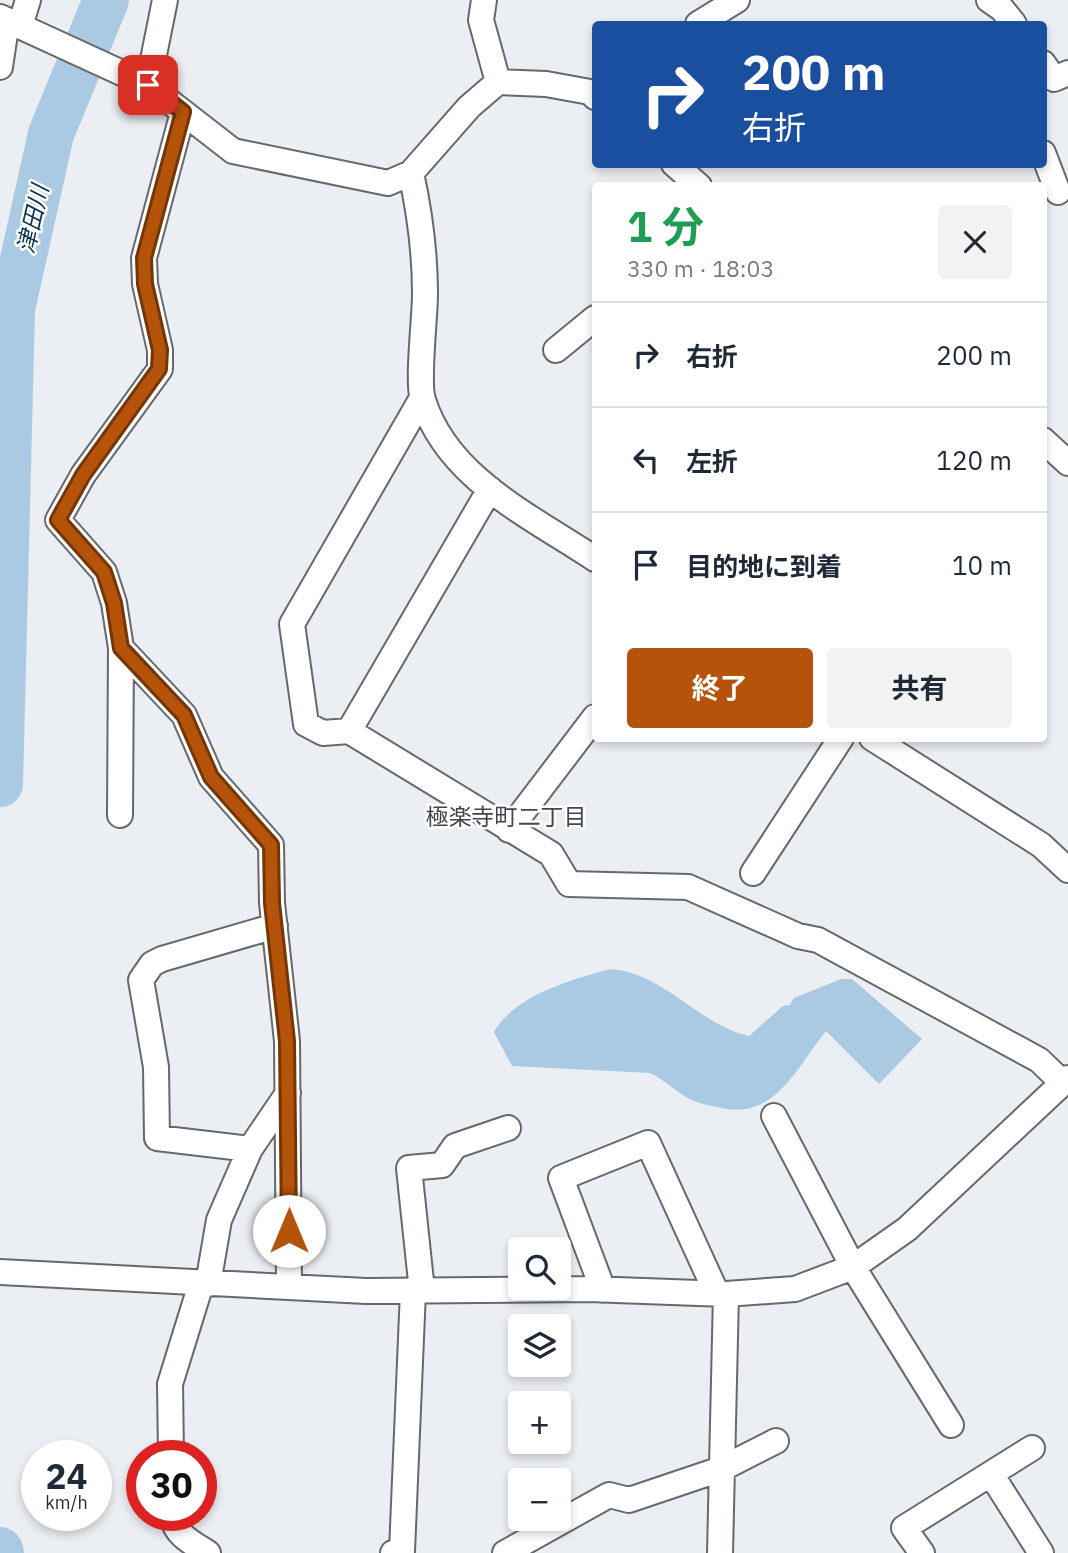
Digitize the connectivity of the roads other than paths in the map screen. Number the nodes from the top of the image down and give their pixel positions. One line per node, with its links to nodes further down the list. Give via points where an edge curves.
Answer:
1 (28, 0): 8 (street)
2 (165, 0): 11 (street)
3 (484, 0): 10 (street, via 481,20)
4 (737, 0): 6 (street)
5 (989, 0): 7 (street)
6 (703, 21)
7 (1012, 21)
8 (16, 25): 9 (street); 11 (street)
9 (0, 66)
10 (498, 82): 12 (street, via 546,83); 16 (street, via 469,107)
11 (148, 85): 13 (street)
12 (592, 93)
13 (183, 112): 16 (street, via 242,154 388,183); 26 (street, via 144,258 160,350 159,369 83,475 58,520 104,572)
14 (1047, 163): 18 (street)
15 (679, 168): 17 (street)
16 (411, 173): 21 (street, via 422,222)
17 (694, 182)
18 (1058, 192)
19 (592, 320): 20 (street)
20 (556, 350)
21 (422, 398): 24 (street, via 442,440); 28 (street, via 292,624 306,723 323,733)
22 (1047, 444): 23 (street)
23 (1068, 463)
24 (490, 489): 25 (street); 28 (street)
25 (592, 557)
26 (121, 648): 31 (street); 35 (street, via 184,715 211,777 271,845)
27 (592, 721): 32 (street)
28 (349, 731): 32 (street)
29 (838, 742): 34 (street)
30 (878, 742): 33 (street, via 1041,845)
31 (120, 815)
32 (509, 830): 36 (street, via 551,854 569,884 688,887 798,936 818,940 1039,1060)
33 (1068, 870)
34 (753, 873)
35 (275, 926): 37 (street); 40 (street, via 162,959 152,964 141,980 156,1067 158,1138)
36 (1065, 1080): 41 (street, via 907,1229)
37 (288, 1093): 40 (street); 44 (street)
38 (774, 1116): 41 (street)
39 (508, 1128): 46 (street, via 455,1146 442,1165 409,1168)
40 (250, 1149): 43 (street, via 215,1232)
41 (853, 1267): 47 (street, via 795,1289); 48 (street)
42 (0, 1272): 43 (street)
43 (204, 1284): 44 (street); 49 (street, via 170,1384)
44 (289, 1286): 46 (street)
45 (603, 1290): 46 (street); 47 (street); 47 (street, via 561,1178 648,1143)
46 (417, 1292): 55 (street)
47 (721, 1294): 52 (street)
48 (951, 1425)
49 (172, 1440)
50 (776, 1441): 52 (street)
51 (1032, 1448): 53 (street)
52 (721, 1469): 57 (street, via 629,1500 609,1495); 58 (street)
53 (991, 1474): 59 (street, via 904,1528); 60 (street)
54 (179, 1531): 56 (street)
55 (399, 1552)
56 (208, 1553)
57 (505, 1553)
58 (720, 1553)
59 (922, 1553)
60 (1041, 1553)

